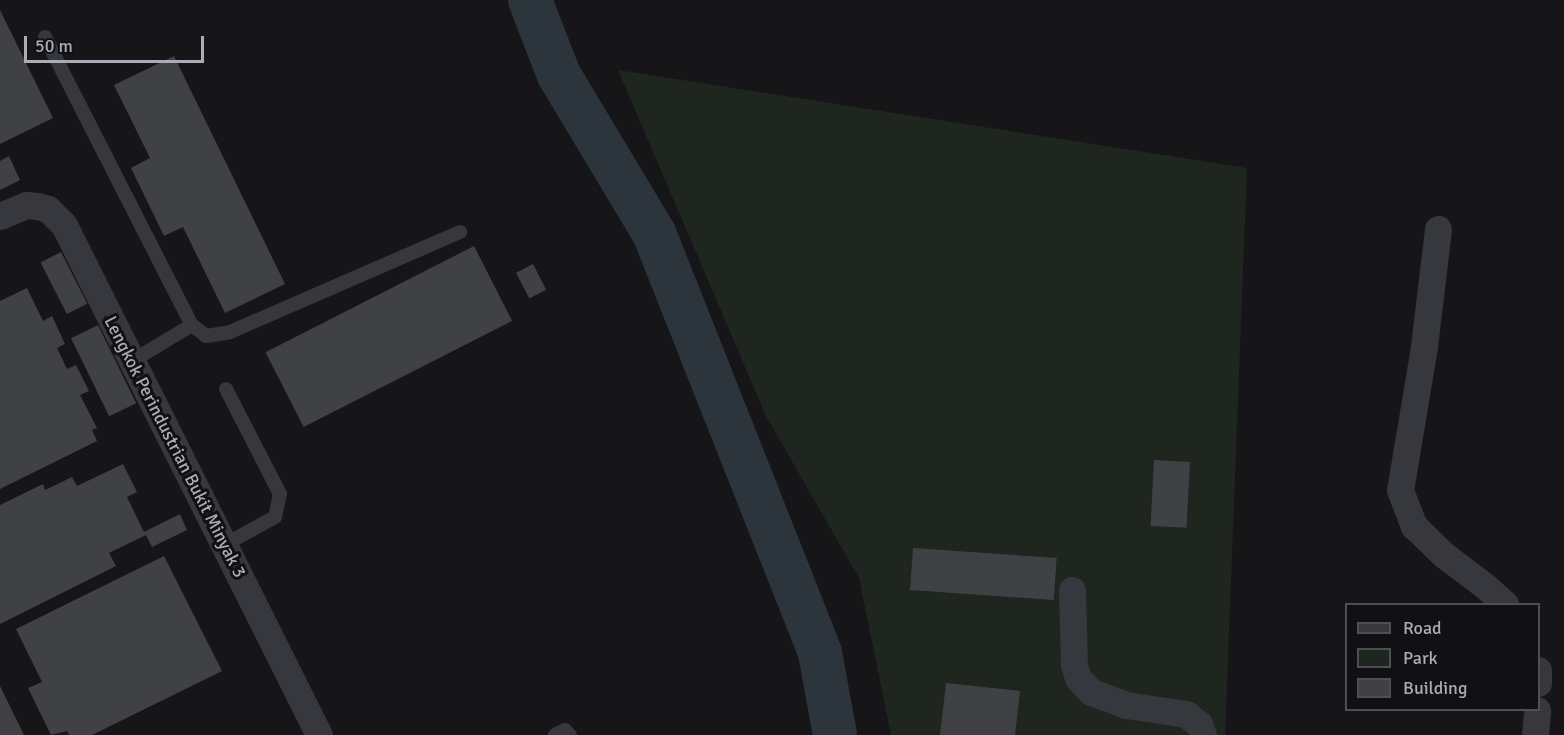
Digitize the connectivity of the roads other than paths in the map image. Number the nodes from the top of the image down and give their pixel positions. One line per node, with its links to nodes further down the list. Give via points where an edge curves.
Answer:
1 (45, 37): 5 (lane)
2 (0, 216): 6 (street, Lengkok Perindustrian Bukit Minyak 3, via 26,205 57,215)
3 (1438, 229): 10 (street, via 1424,347 1400,490 1414,526)
4 (460, 232): 5 (lane, via 230,332 206,336)
5 (192, 325): 6 (lane)
6 (132, 361): 8 (street, Lengkok Perindustrian Bukit Minyak 3)
7 (226, 389): 8 (lane, via 280,494 275,517)
8 (224, 545): 12 (street, Lengkok Perindustrian Bukit Minyak 3)
9 (1072, 590): 15 (street, via 1074,665 1084,685 1091,692 1126,705 1186,714 1199,724)
10 (1504, 603)
11 (1536, 711): 16 (street)
12 (319, 735)
13 (555, 735): 14 (lane, via 565,730)
14 (570, 735)
15 (1203, 735)
16 (1535, 735)

